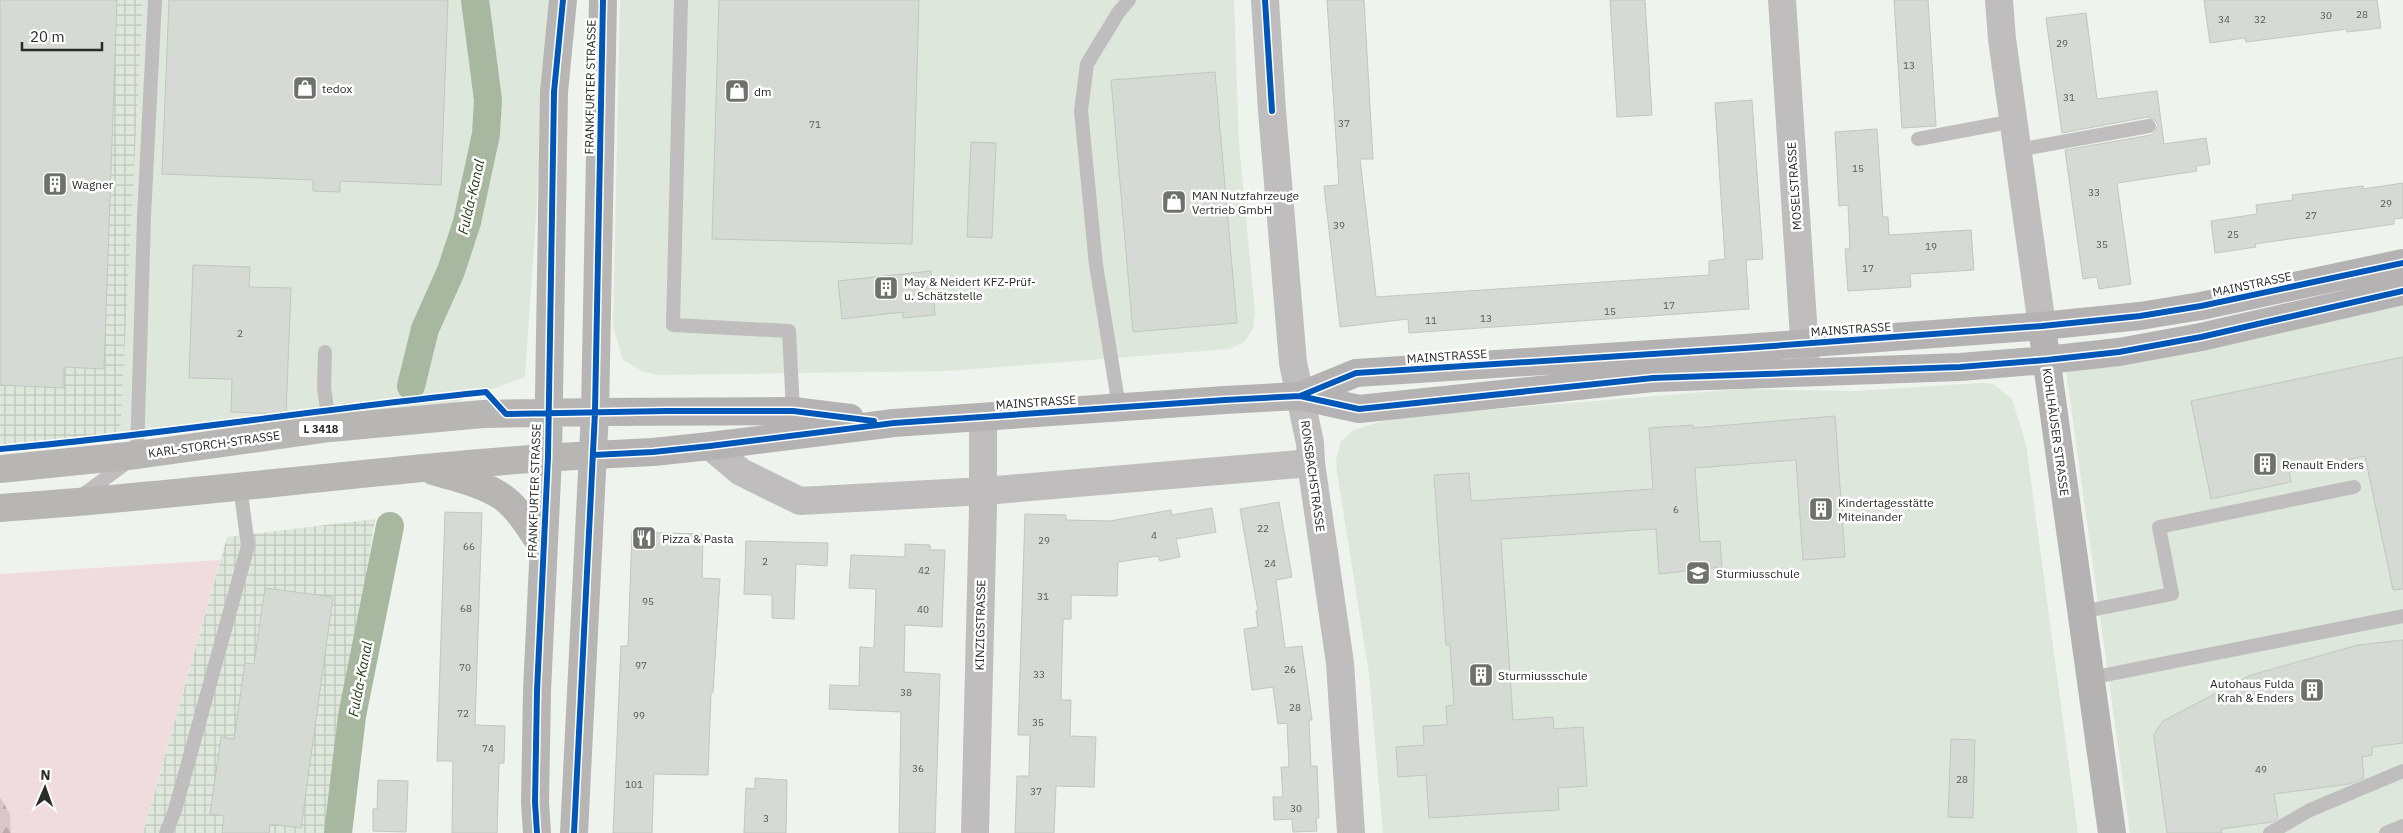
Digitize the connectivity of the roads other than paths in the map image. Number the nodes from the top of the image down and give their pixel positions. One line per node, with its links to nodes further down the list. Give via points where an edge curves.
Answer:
1 (155, 0): 29 (lane)
2 (563, 0): 24 (main road, FRANKFURTER STRASSE, via 554,92)
3 (603, 0): 23 (main road, FRANKFURTER STRASSE)
4 (681, 0): 22 (lane, via 673,325 789,330)
5 (1129, 0): 21 (lane, via 1087,64 1081,111 1096,265)
6 (1265, 0): 20 (street, RONSBACHSTRASSE, via 1286,287 1293,363)
7 (1782, 0): 16 (street, MOSELSTRASSE)
8 (1999, 0): 9 (street, KOHLHÄUSER STRASSE)
9 (2014, 121): 11 (lane); 12 (street, KOHLHÄUSER STRASSE)
10 (2149, 126): 12 (lane)
11 (1918, 139)
12 (2019, 161): 15 (street, KOHLHÄUSER STRASSE)
13 (2403, 263): 15 (main road, MAINSTRASSE, via 2202,306)
14 (2403, 291): 18 (main road, MAINSTRASSE, via 2201,337 2119,352)
15 (2042, 326): 16 (main road, MAINSTRASSE); 18 (main road, KOHLHÄUSER STRASSE)
16 (1805, 344): 19 (street, MOSELSTRASSE); 20 (main road, MAINSTRASSE, via 1356,373)
17 (325, 352): 27 (lane, via 324,388)
18 (2046, 360): 19 (main road, MAINSTRASSE, via 1960,367); 41 (main road, KOHLHÄUSER STRASSE)
19 (1806, 372): 20 (main road, MAINSTRASSE, via 1653,378 1359,409)
20 (1300, 396): 21 (main road, MAINSTRASSE); 32 (street, RONSBACHSTRASSE)
21 (1119, 408): 25 (main road, MAINSTRASSE)
22 (793, 411): 23 (main road, MAINSTRASSE); 26 (main road, MAINSTRASSE)
23 (595, 412): 24 (main road, KARL-STORCH-STRASSE); 30 (main road, FRANKFURTER STRASSE)
24 (549, 413): 27 (main road, KARL-STORCH-STRASSE / L 3418, via 483,414); 31 (main road, FRANKFURTER STRASSE)
25 (982, 417): 26 (main road, MAINSTRASSE); 37 (street, KINZIGSTRASSE)
26 (894, 423): 28 (main road, MAINSTRASSE)
27 (330, 428): 29 (main road, KARL-STORCH-STRASSE / L 3418)
28 (710, 446): 30 (main road, MAINSTRASSE); 37 (street, via 742,472 800,501)
29 (137, 455): 34 (main road, KARL-STORCH-STRASSE / L 3418); 38 (lane)
30 (593, 455): 31 (main road); 48 (main road, FRANKFURTER STRASSE)
31 (548, 457): 33 (main road); 40 (main road, FRANKFURTER STRASSE)
32 (1311, 463): 37 (street); 50 (street, RONSBACHSTRASSE, via 1340,663)
33 (417, 467): 35 (main road); 40 (main road, via 476,483 502,497)
34 (0, 469)
35 (240, 486): 38 (main road); 46 (lane, via 248,546)
36 (2354, 487): 41 (lane, via 2160,527 2172,594)
37 (984, 491): 49 (street, KINZIGSTRASSE)
38 (71, 504): 39 (main road)
39 (0, 508)
40 (543, 547): 47 (main road, FRANKFURTER STRASSE, via 537,700)
41 (2081, 612): 43 (main road, KOHLHÄUSER STRASSE)
42 (2403, 616): 43 (lane)
43 (2090, 678): 51 (main road, KOHLHÄUSER STRASSE)
44 (2403, 771): 52 (lane, via 2310,810)
45 (2403, 826): 53 (lane)
46 (166, 833)
47 (537, 833)
48 (574, 833)
49 (975, 833)
50 (1351, 833)
51 (2112, 833)
52 (2270, 833)
53 (2386, 833)

